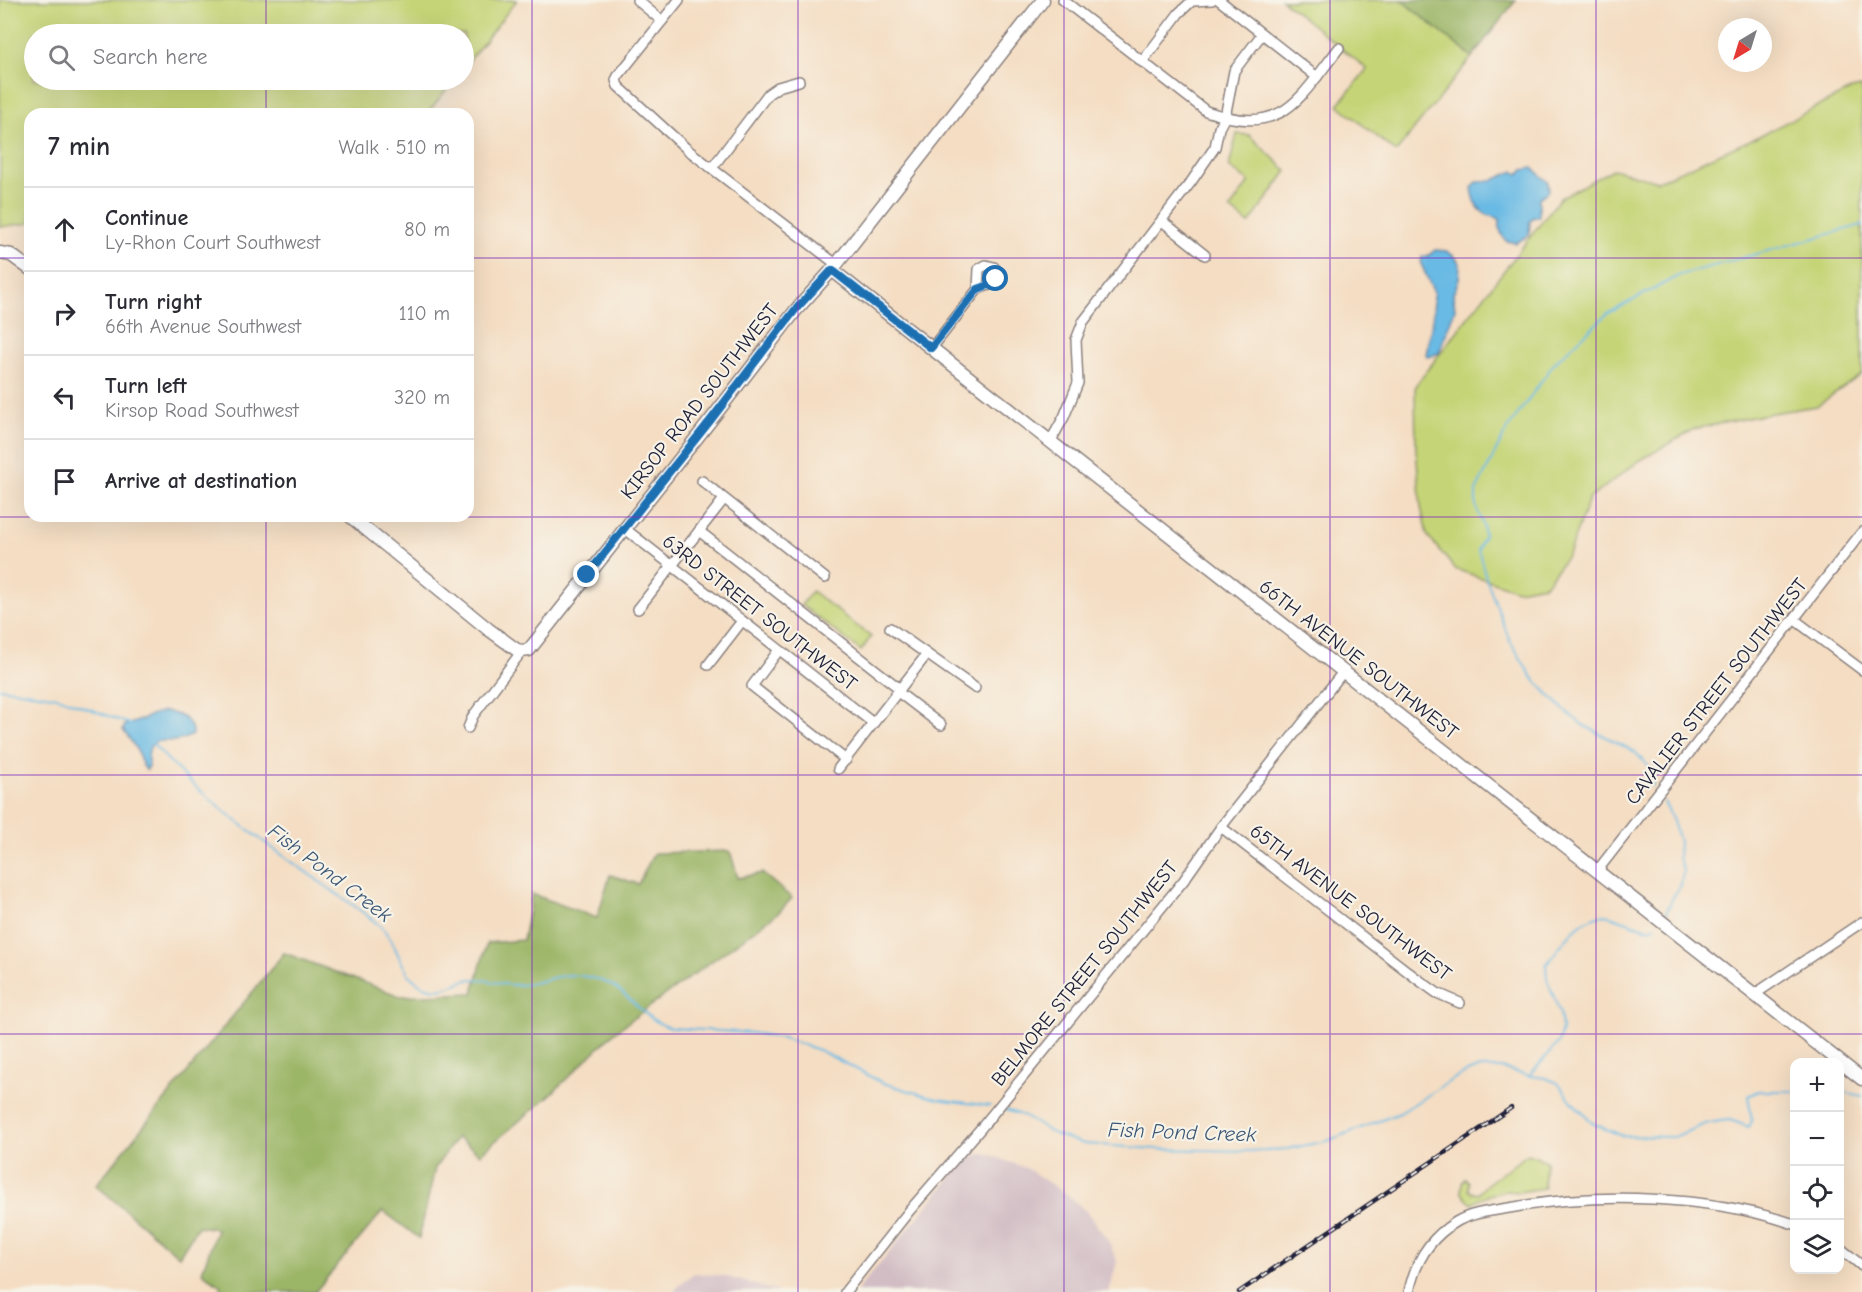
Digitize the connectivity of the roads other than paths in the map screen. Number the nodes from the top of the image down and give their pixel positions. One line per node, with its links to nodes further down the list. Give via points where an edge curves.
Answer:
1 (637, 0): 7 (street)
2 (679, 0): 7 (street)
3 (1042, 0): 19 (street, KIRSOP ROAD SOUTHWEST)
4 (1063, 0): 10 (street)
5 (1212, 0): 10 (street, via 1192,1 1179,12)
6 (1219, 0): 8 (street)
7 (662, 21): 14 (street, 66TH AVENUE SOUTHWEST, via 616,83)
8 (1262, 34): 11 (street); 13 (street, via 1234,71)
9 (1339, 48): 11 (street)
10 (1142, 62): 13 (street, via 1206,111)
11 (1317, 77): 13 (street, via 1289,109 1265,120)
12 (799, 81): 14 (street, via 768,94)
13 (1225, 117): 15 (street, via 1215,147)
14 (712, 168): 19 (street, 66TH AVENUE SOUTHWEST)
15 (1162, 221): 17 (street); 22 (street, via 1083,322 1076,340 1078,383)
16 (0, 253): 18 (street)
17 (1205, 255)
18 (24, 265)
19 (834, 267): 21 (street, 66TH AVENUE SOUTHWEST); 26 (street, KIRSOP ROAD SOUTHWEST, via 795,310)
20 (978, 289): 21 (street)
21 (931, 348): 22 (street, 66TH AVENUE SOUTHWEST)
22 (1050, 442): 40 (street, 66TH AVENUE SOUTHWEST)
23 (702, 481): 24 (street)
24 (724, 499): 27 (street); 30 (street)
25 (357, 522): 36 (street, via 488,629)
26 (624, 528): 29 (street, 63RD STREET SOUTHWEST); 36 (street, KIRSOP ROAD SOUTHWEST, via 532,646)
27 (699, 531): 29 (street); 42 (street)
28 (1862, 532): 32 (street, CAVALIER STREET SOUTHWEST)
29 (672, 566): 31 (street); 33 (street, 63RD STREET SOUTHWEST)
30 (825, 578)
31 (638, 609)
32 (1795, 620): 39 (street); 49 (street, CAVALIER STREET SOUTHWEST)
33 (742, 621): 35 (street, 63RD STREET SOUTHWEST); 38 (street)
34 (890, 628): 37 (street)
35 (779, 650): 43 (street, 63RD STREET SOUTHWEST); 46 (street, via 752,686)
36 (522, 651): 45 (street)
37 (927, 654): 41 (street); 42 (street)
38 (708, 665)
39 (1862, 670)
40 (1343, 672): 48 (street, BELMORE STREET SOUTHWEST); 49 (street, 66TH AVENUE SOUTHWEST)
41 (975, 688)
42 (899, 690): 43 (street); 44 (street)
43 (873, 723): 46 (street)
44 (941, 725)
45 (468, 728)
46 (846, 760): 47 (street)
47 (838, 769)
48 (1221, 827): 52 (street, 65TH AVENUE SOUTHWEST, via 1416,978); 57 (street, BELMORE STREET SOUTHWEST, via 1184,880)
49 (1597, 871): 51 (street, 66TH AVENUE SOUTHWEST)
50 (1862, 922): 51 (street)
51 (1755, 994): 53 (street, 66TH AVENUE SOUTHWEST)
52 (1460, 1003)
53 (1862, 1079)
54 (1790, 1223): 58 (street, via 1726,1208 1638,1199 1551,1202 1483,1212 1457,1221 1436,1237 1417,1264)
55 (1844, 1252): 56 (street)
56 (1862, 1266)
57 (845, 1292)
58 (1409, 1292)

